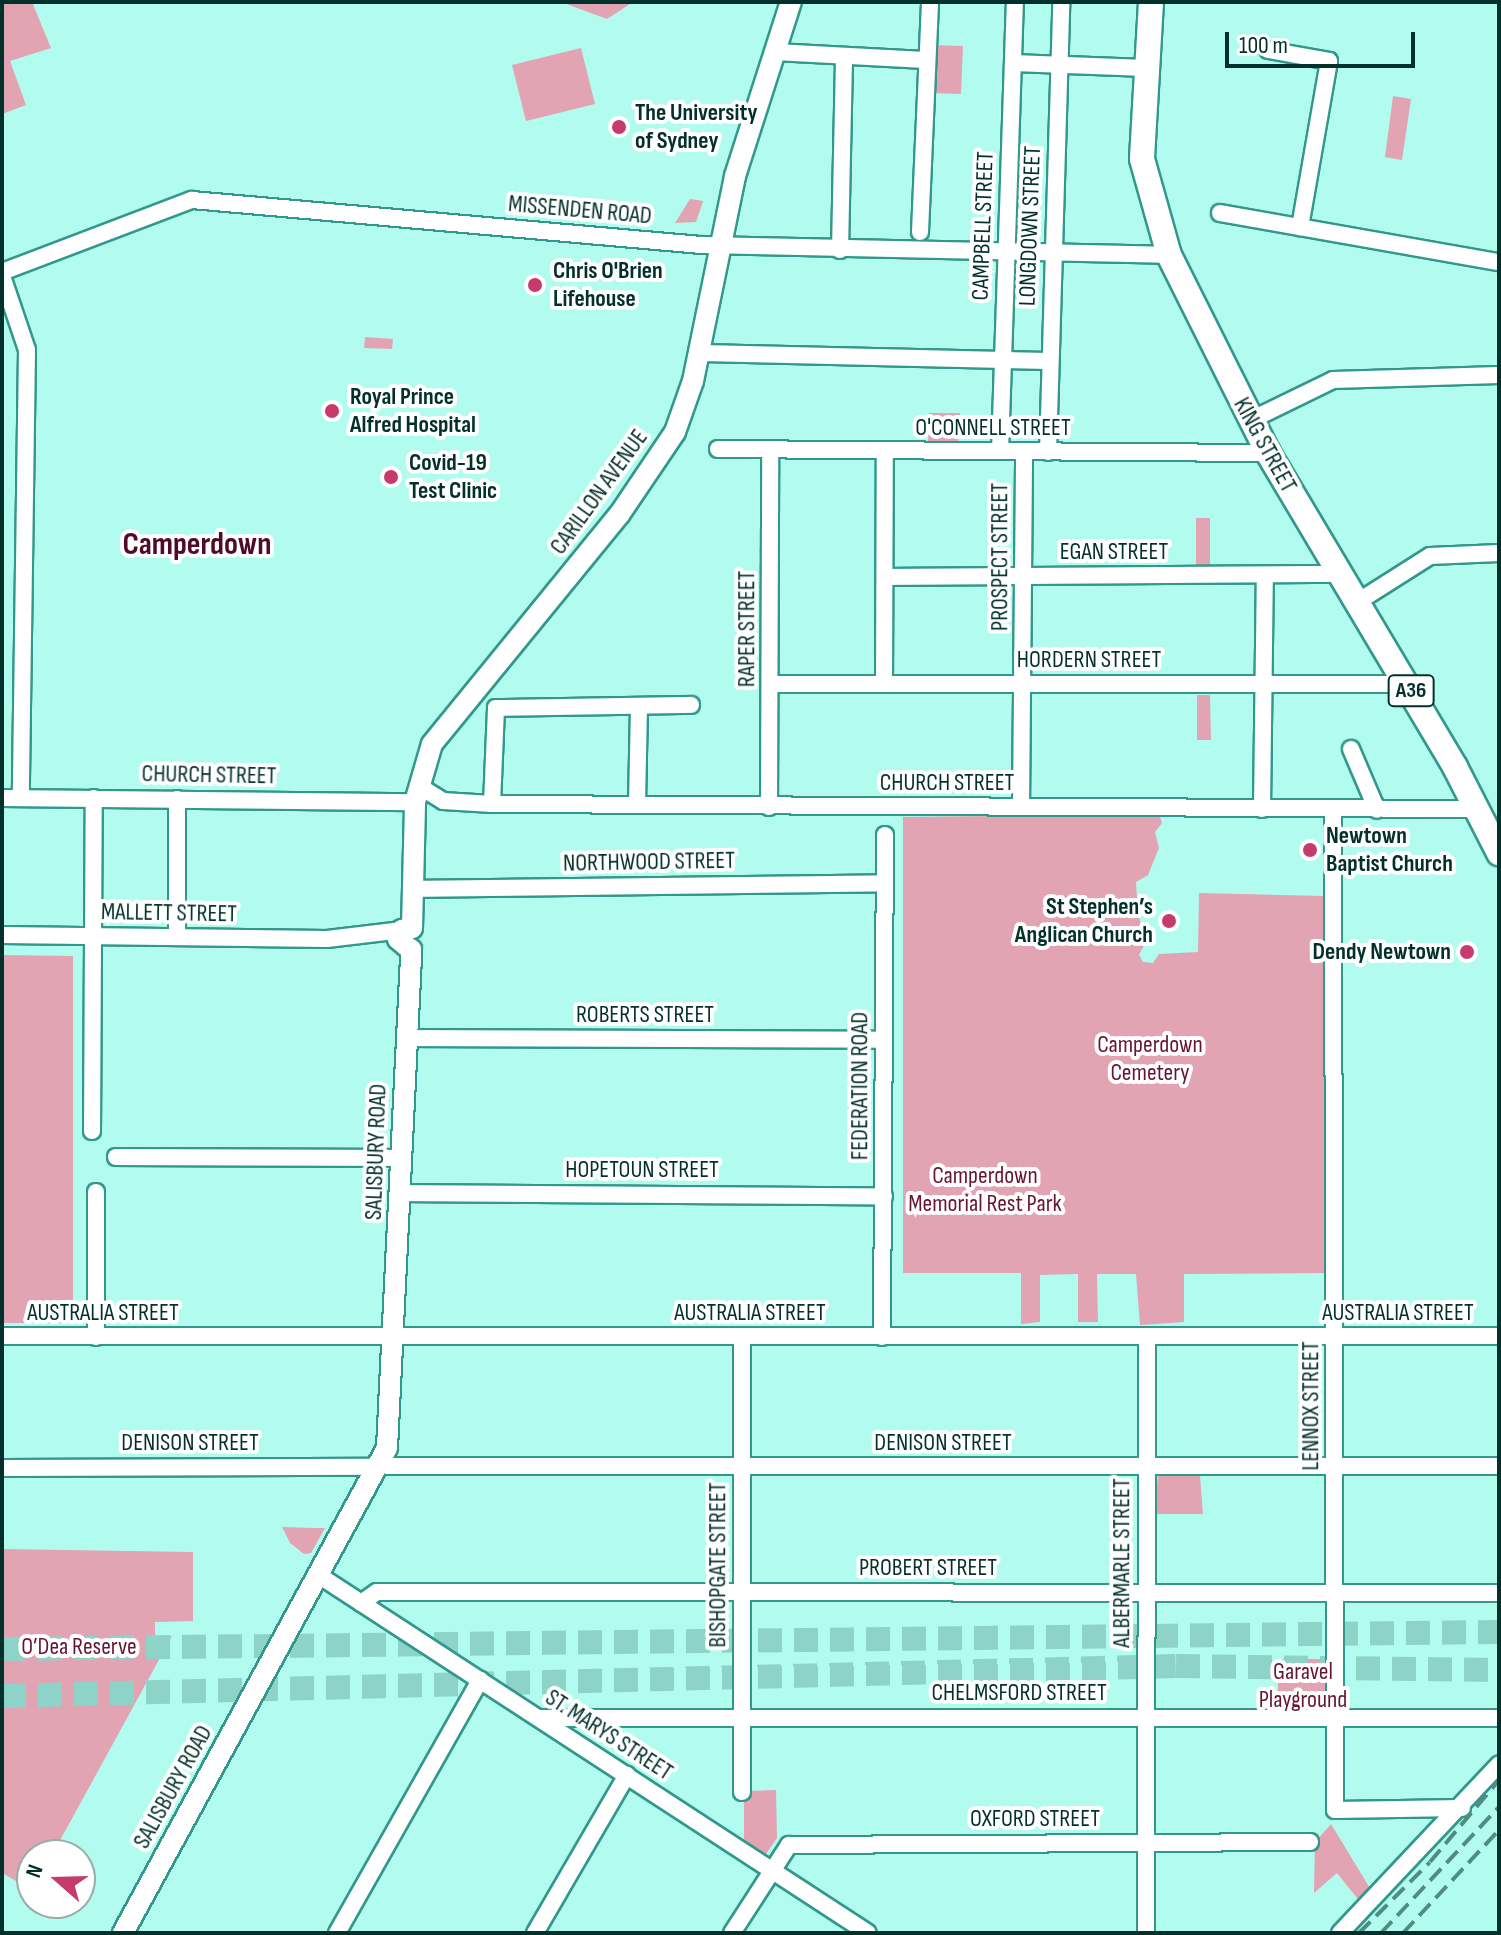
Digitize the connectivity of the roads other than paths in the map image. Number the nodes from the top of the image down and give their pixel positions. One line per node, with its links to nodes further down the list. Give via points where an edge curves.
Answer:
1 (791, 2): 7 (main road, CARILLON AVENUE)
2 (930, 2): 9 (street)
3 (1015, 2): 10 (street, CAMPBELL STREET)
4 (1061, 2): 11 (street, LONGDOWN STREET)
5 (1151, 2): 12 (highway, KING STREET / A36)
6 (1268, 50): 14 (street, via 1329,61)
7 (775, 52): 8 (street); 16 (main road, CARILLON AVENUE, via 735,176)
8 (844, 59): 9 (street); 17 (street)
9 (925, 60): 15 (street)
10 (1013, 63): 11 (street); 18 (street, CAMPBELL STREET)
11 (1059, 65): 12 (street); 20 (street, LONGDOWN STREET)
12 (1146, 68): 19 (highway, KING STREET / A36, via 1142,159)
13 (1220, 213): 14 (street)
14 (1300, 227): 21 (street)
15 (920, 232)
16 (721, 246): 17 (street, MISSENDEN ROAD); 22 (street, MISSENDEN ROAD, via 192,200); 23 (main road, CARILLON AVENUE)
17 (840, 250): 18 (street, MISSENDEN ROAD)
18 (1005, 254): 20 (street, MISSENDEN ROAD); 24 (street, CAMPBELL STREET)
19 (1169, 255): 20 (street, MISSENDEN ROAD); 27 (highway, KING STREET / A36)
20 (1053, 256): 25 (street, LONGDOWN STREET)
21 (1499, 262)
22 (2, 274): 50 (street, via 27,350)
23 (699, 353): 24 (street); 49 (main road, CARILLON AVENUE, via 675,432 653,470 438,735)
24 (1002, 359): 25 (street); 29 (street, CAMPBELL STREET)
25 (1050, 361): 33 (street, LONGDOWN STREET)
26 (1499, 375): 27 (street, via 1333,380)
27 (1251, 420): 34 (highway, KING STREET / A36)
28 (718, 449): 30 (street, O'CONNELL STREET)
29 (1000, 451): 31 (street, O'CONNELL STREET); 32 (street, O'CONNELL STREET)
30 (770, 452): 31 (street, O'CONNELL STREET); 41 (street, RAPER STREET)
31 (885, 452): 38 (street)
32 (1024, 452): 33 (street, O'CONNELL STREET); 37 (street, PROSPECT STREET)
33 (1048, 452): 34 (street, O'CONNELL STREET)
34 (1268, 453): 36 (highway, KING STREET / A36)
35 (1499, 553): 40 (street, via 1430,556)
36 (1342, 574): 39 (street, EGAN STREET); 40 (highway, KING STREET / A36)
37 (1023, 575): 38 (street, EGAN STREET); 39 (street, EGAN STREET); 43 (street, PROSPECT STREET)
38 (886, 577): 42 (street)
39 (1265, 577): 44 (street)
40 (1359, 601): 45 (highway, KING STREET / A36)
41 (771, 684): 42 (street, HORDERN STREET); 56 (street, RAPER STREET)
42 (884, 684): 43 (street, HORDERN STREET)
43 (1022, 684): 44 (street, HORDERN STREET); 57 (street, PROSPECT STREET)
44 (1264, 684): 45 (street, HORDERN STREET); 58 (street)
45 (1407, 684): 59 (highway, KING STREET / A36)
46 (691, 705): 47 (street)
47 (639, 708): 54 (street); 55 (street, via 496,708)
48 (1351, 749): 61 (street)
49 (417, 794): 53 (street, CHURCH STREET); 55 (street, CHURCH STREET); 65 (main road, SALISBURY ROAD)
50 (21, 797): 51 (street, CHURCH STREET); 52 (street, CHURCH STREET)
51 (2, 798)
52 (94, 798): 53 (street, CHURCH STREET); 67 (street)
53 (177, 799): 68 (street)
54 (637, 803): 55 (street, CHURCH STREET); 56 (street, CHURCH STREET)
55 (492, 804)
56 (769, 807): 57 (street, CHURCH STREET)
57 (1021, 807): 58 (street, CHURCH STREET)
58 (1262, 809): 60 (street, CHURCH STREET)
59 (1479, 809): 61 (street, CHURCH STREET); 63 (highway, KING STREET / A36)
60 (1333, 810): 61 (street, CHURCH STREET); 82 (street, LENNOX STREET)
61 (1377, 810)
62 (885, 835): 64 (street, FEDERATION ROAD)
63 (1499, 853)
64 (885, 883): 65 (street, NORTHWOOD STREET); 71 (street, FEDERATION ROAD)
65 (413, 889): 69 (main road, SALISBURY ROAD)
66 (2, 935): 67 (street, MALLETT STREET)
67 (95, 936): 68 (street, MALLETT STREET); 72 (street)
68 (177, 937): 69 (street, MALLETT STREET)
69 (407, 939): 70 (main road, SALISBURY ROAD)
70 (406, 1038): 71 (street, ROBERTS STREET); 74 (main road, SALISBURY ROAD)
71 (884, 1040): 77 (street, FEDERATION ROAD)
72 (92, 1131)
73 (116, 1157): 74 (street)
74 (401, 1158): 76 (main road, SALISBURY ROAD)
75 (96, 1192): 80 (street)
76 (400, 1193): 77 (street, HOPETOUN STREET); 85 (main road, SALISBURY ROAD)
77 (884, 1196): 81 (street, FEDERATION ROAD)
78 (2, 1336): 80 (street, AUSTRALIA STREET)
79 (1499, 1336): 82 (street, AUSTRALIA STREET)
80 (96, 1337): 85 (street, AUSTRALIA STREET)
81 (882, 1337): 83 (street, AUSTRALIA STREET); 84 (street, AUSTRALIA STREET)
82 (1335, 1337): 84 (street, AUSTRALIA STREET); 88 (street, LENNOX STREET)
83 (742, 1338): 85 (street, AUSTRALIA STREET); 87 (street, BISHOPGATE STREET)
84 (1147, 1338): 90 (street, ALBERMARLE STREET)
85 (395, 1347): 86 (main road, SALISBURY ROAD)
86 (383, 1466): 87 (street, DENISON STREET); 91 (street, DENISON STREET); 92 (main road, SALISBURY ROAD); 98 (main road, SALISBURY ROAD, via 290,1619)
87 (742, 1466): 90 (street, DENISON STREET); 93 (street, BISHOPGATE STREET)
88 (1335, 1466): 89 (street, DENISON STREET); 90 (street, DENISON STREET); 95 (street, LENNOX STREET)
89 (1499, 1466)
90 (1147, 1467): 94 (street, ALBERMARLE STREET)
91 (2, 1468)
92 (323, 1578): 97 (street, ST. MARYS STREET); 98 (main road, SALISBURY ROAD)
93 (742, 1592): 94 (street, PROBERT STREET); 97 (street, PROBERT STREET, via 377,1592); 102 (street, BISHOPGATE STREET)
94 (1146, 1593): 95 (street, PROBERT STREET); 100 (street, ALBERMARLE STREET)
95 (1335, 1593): 96 (street, PROBERT STREET); 103 (street, LENNOX STREET)
96 (1499, 1593)
97 (361, 1603): 99 (street, ST. MARYS STREET)
98 (269, 1666): 112 (main road, SALISBURY ROAD)
99 (480, 1680): 101 (street, ST. MARYS STREET); 113 (street)
100 (1146, 1717): 102 (street, CHELMSFORD STREET); 103 (street, CHELMSFORD STREET); 110 (street, ALBERMARLE STREET)
101 (539, 1718): 102 (street, CHELMSFORD STREET); 106 (street, ST. MARYS STREET)
102 (742, 1718): 107 (street, BISHOPGATE STREET)
103 (1335, 1718): 104 (street, CHELMSFORD STREET); 108 (street, LENNOX STREET, via 1335,1810)
104 (1499, 1718)
105 (1499, 1764): 108 (street)
106 (627, 1775): 111 (street, ST. MARYS STREET); 114 (street)
107 (742, 1792)
108 (1462, 1808): 118 (street)
109 (1310, 1842): 110 (street, OXFORD STREET)
110 (1146, 1843): 111 (street, OXFORD STREET, via 789,1845); 117 (street, ALBERMARLE STREET)
111 (772, 1870): 115 (street); 116 (street, ST. MARYS STREET)
112 (124, 1932)
113 (337, 1933)
114 (535, 1933)
115 (732, 1933)
116 (868, 1933)
117 (1146, 1933)
118 (1340, 1933)

